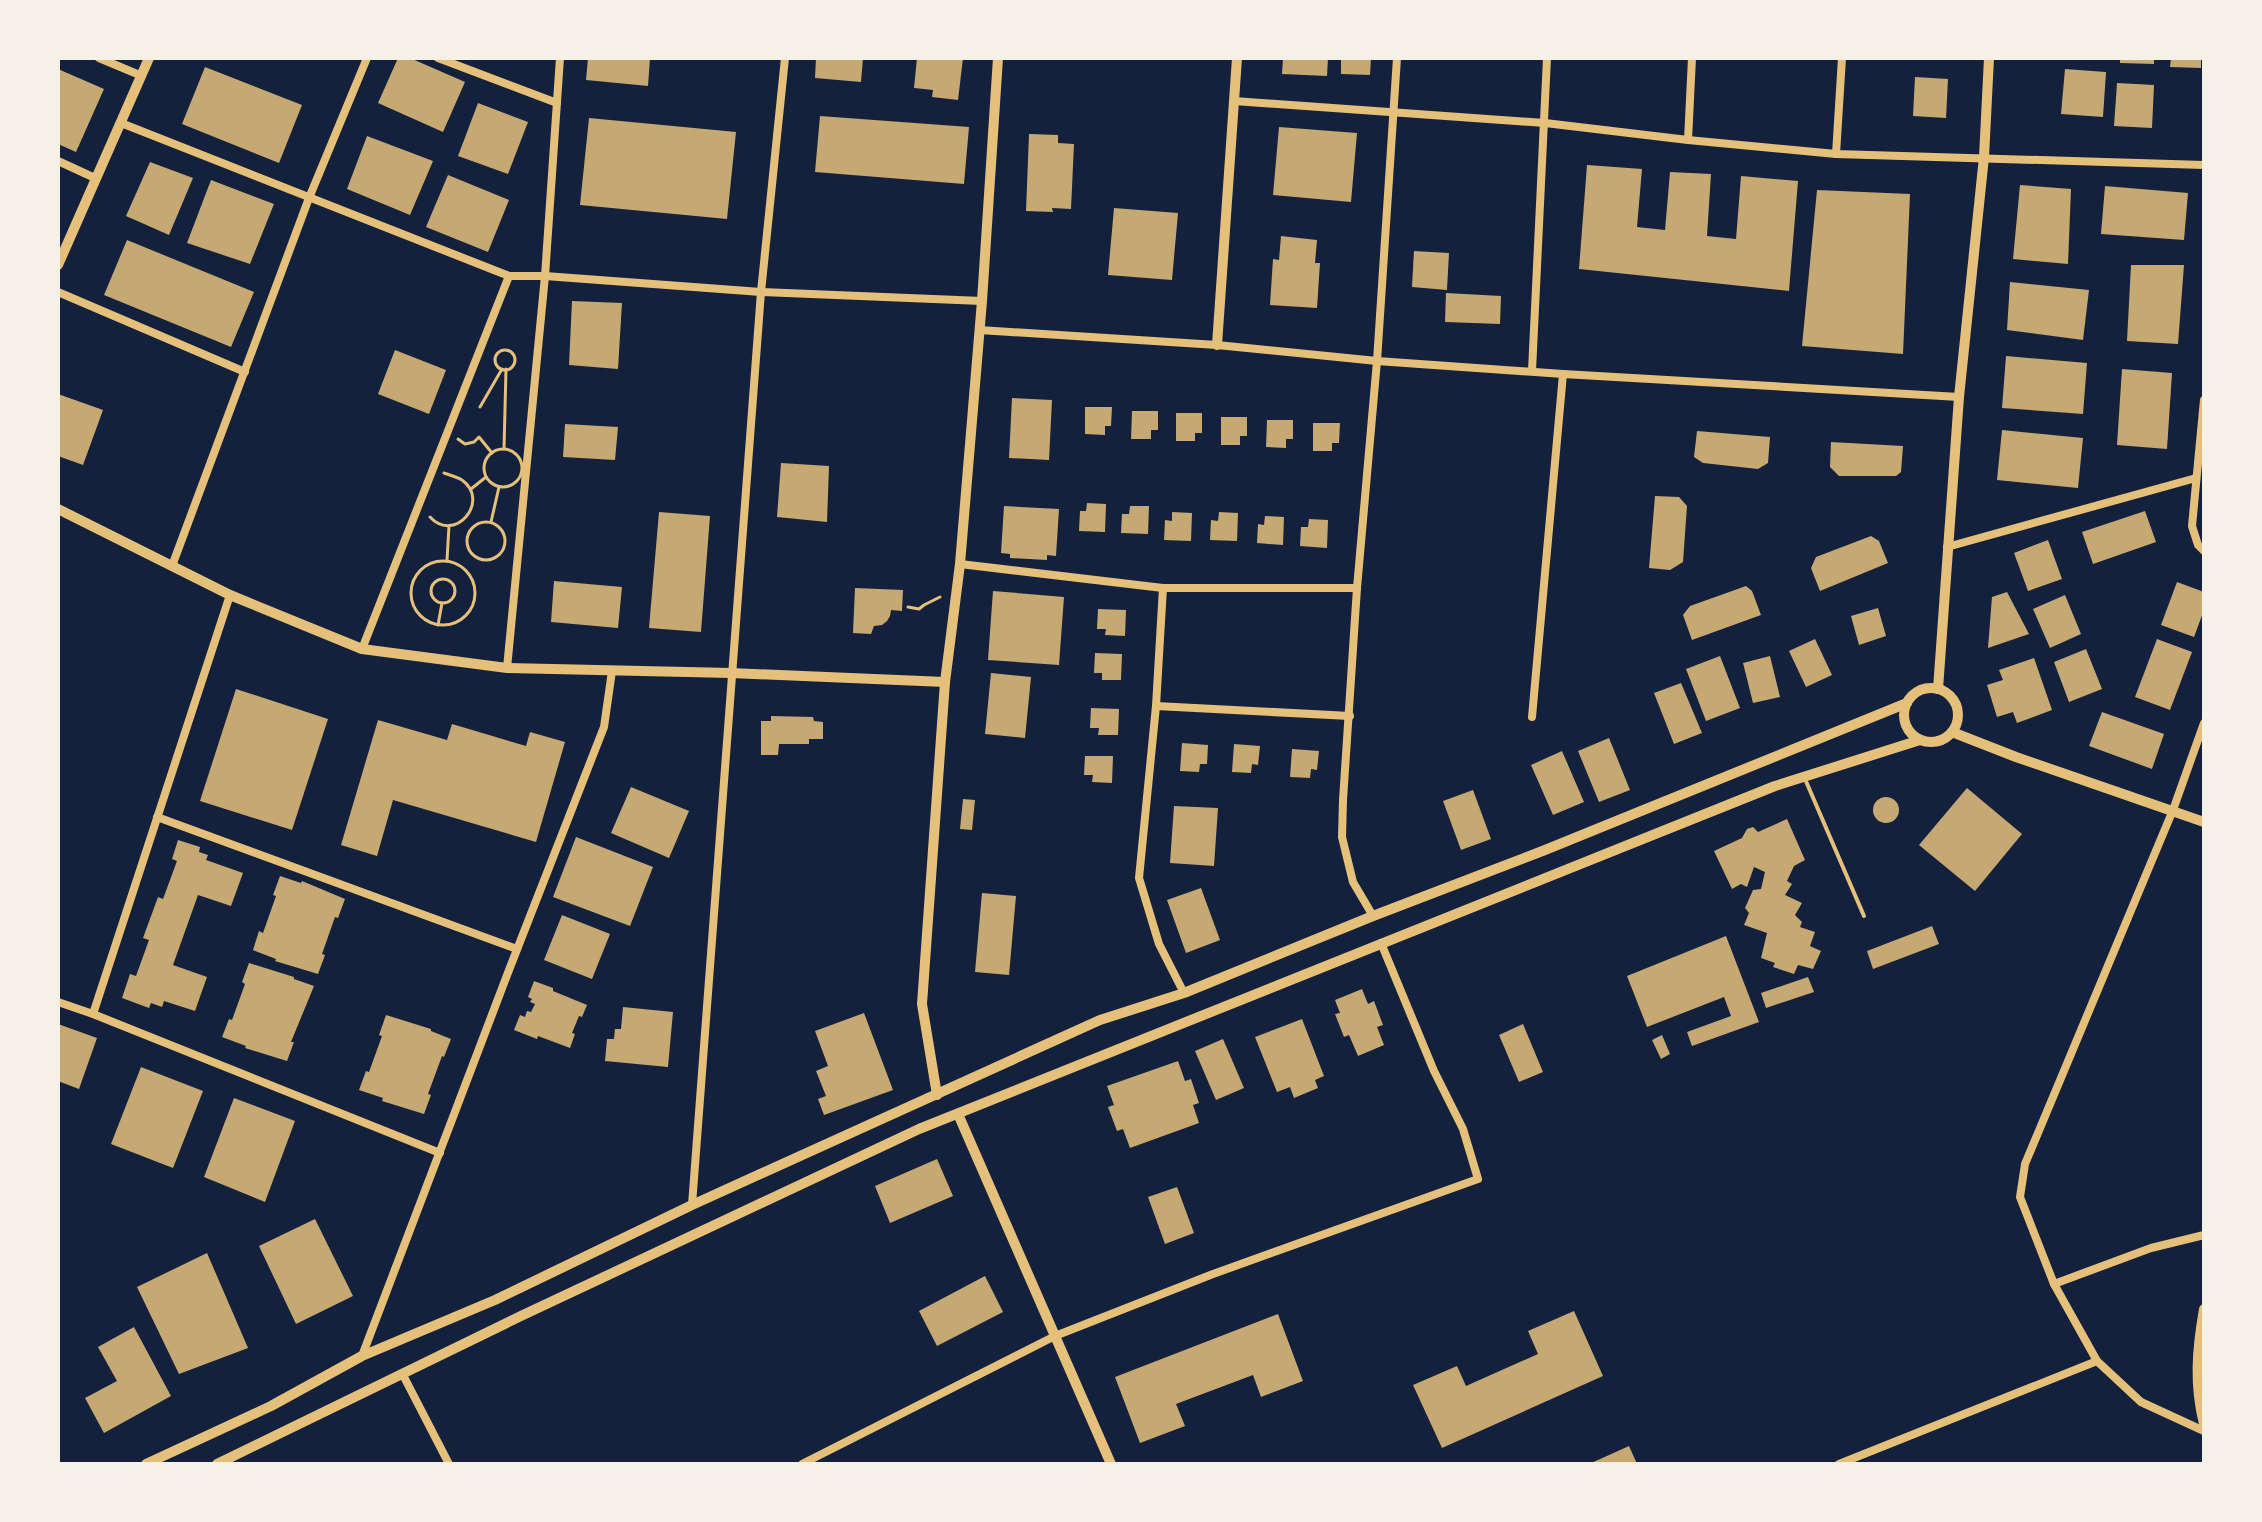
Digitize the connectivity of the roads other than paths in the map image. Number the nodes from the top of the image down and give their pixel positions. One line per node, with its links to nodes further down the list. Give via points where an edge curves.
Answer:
1 (99, 58): 14 (street)
2 (149, 58): 14 (street)
3 (367, 58): 26 (street)
4 (438, 58): 16 (street)
5 (560, 58): 16 (street)
6 (785, 58): 31 (street)
7 (998, 58): 32 (street)
8 (1237, 58): 15 (street)
9 (1397, 58): 17 (street)
10 (1547, 58): 19 (street)
11 (1692, 58): 20 (street)
12 (1842, 58): 21 (street)
13 (1989, 58): 22 (street)
14 (142, 76): 18 (street)
15 (1234, 101): 17 (street); 34 (street)
16 (557, 103): 29 (street)
17 (1393, 111): 19 (street); 35 (street)
18 (121, 123): 25 (street); 26 (street)
19 (1545, 123): 20 (street); 36 (street)
20 (1688, 140): 21 (street)
21 (1836, 154): 22 (street)
22 (1984, 157): 24 (street); 39 (street)
23 (58, 161): 25 (street)
24 (2204, 165)
25 (95, 178): 27 (street)
26 (309, 198): 28 (street); 37 (street)
27 (58, 265)
28 (509, 276): 29 (street); 50 (street)
29 (545, 276): 31 (street); 51 (street)
30 (58, 292): 37 (street)
31 (761, 292): 32 (street); 53 (street)
32 (982, 301): 33 (street)
33 (979, 330): 34 (street); 45 (street)
34 (1217, 345): 35 (street)
35 (1377, 361): 36 (street); 48 (street)
36 (1532, 371): 38 (street)
37 (245, 372): 46 (street)
38 (1563, 374): 39 (street); 59 (street)
39 (1959, 397): 43 (street)
40 (2204, 400): 41 (street)
41 (2196, 478): 43 (street); 44 (street, via 2192,526)
42 (58, 509): 46 (street)
43 (1947, 547): 55 (street)
44 (2204, 551)
45 (960, 564): 47 (street); 54 (street)
46 (172, 566): 49 (street)
47 (1163, 588): 48 (street); 57 (street)
48 (1357, 588): 58 (street)
49 (230, 595): 50 (street); 65 (street)
50 (362, 649): 51 (street)
51 (507, 668): 52 (street)
52 (612, 671): 53 (street); 70 (street, via 604,727)
53 (731, 673): 54 (street); 77 (street)
54 (945, 682): 74 (street, via 922,1004)
55 (1938, 689): 56 (street, via 1920,691); 61 (street, via 1957,707)
56 (1907, 703): 62 (street, via 1908,729); 67 (street)
57 (1156, 706): 58 (street); 71 (street, via 1139,878 1159,944)
58 (1350, 716): 67 (street, via 1342,837 1353,882)
59 (1532, 717)
60 (2204, 723): 64 (street)
61 (1952, 732): 62 (street, via 1937,742); 64 (street)
62 (1920, 740): 63 (street)
63 (1804, 777): 68 (lane); 69 (street)
64 (2173, 810): 66 (street); 79 (street, via 2025,1164 2020,1197)
65 (157, 817): 70 (street); 73 (street)
66 (2204, 822)
67 (1373, 916): 71 (street)
68 (1864, 916)
69 (1381, 943): 75 (street); 81 (street, via 1463,1129 1478,1179)
70 (517, 949): 76 (street)
71 (1184, 993): 74 (street, via 1100,1020)
72 (58, 1002): 73 (street)
73 (93, 1014): 76 (street)
74 (937, 1095): 77 (street)
75 (958, 1114): 81 (street); 84 (street)
76 (440, 1153): 82 (street)
77 (692, 1205): 82 (street, via 495,1300)
78 (2204, 1235): 79 (street, via 2151,1248)
79 (2054, 1284): 83 (street)
80 (2204, 1309): 85 (street, via 2197,1352)
81 (1055, 1336): 90 (street); 91 (street)
82 (362, 1356): 87 (street, via 271,1406)
83 (2097, 1361): 86 (street, via 2141,1402); 92 (street)
84 (403, 1375): 88 (street); 89 (street)
85 (2204, 1424)
86 (2204, 1431)
87 (146, 1464)
88 (217, 1464)
89 (449, 1464)
90 (802, 1464)
91 (1111, 1464)
92 (1839, 1464)

